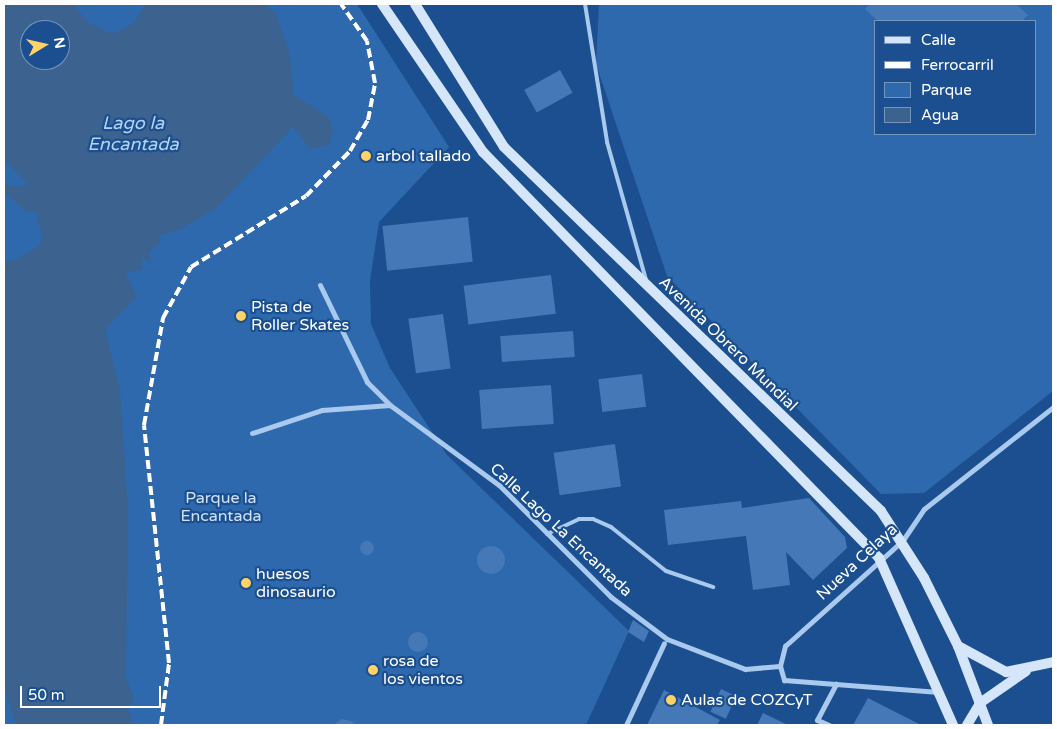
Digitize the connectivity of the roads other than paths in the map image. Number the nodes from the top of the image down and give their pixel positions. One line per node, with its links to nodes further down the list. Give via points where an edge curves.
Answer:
1 (382, 4): 11 (main road, via 483,152)
2 (415, 4): 5 (main road, Avenida Obrero Mundial, via 504,147)
3 (585, 4): 5 (lane, via 606,142)
4 (320, 285): 6 (street, Calle Lago La Encantada, via 367,382)
5 (648, 287): 10 (main road, Avenida Obrero Mundial, via 881,511)
6 (390, 405): 8 (street, via 322,410); 9 (street, Calle Lago La Encantada, via 499,485)
7 (1053, 407): 10 (street, Nueva Celaya, via 924,509)
8 (252, 433)
9 (547, 534): 12 (lane, via 579,519 593,518 611,527 666,571); 13 (street, Calle Lago La Encantada, via 611,597)
10 (903, 540): 11 (street, Nueva Celaya); 14 (main road, Avenida Obrero Mundial)
11 (879, 558): 16 (street, Nueva Celaya, via 785,646); 19 (main road)
12 (713, 587)
13 (666, 641): 16 (street, Calle Lago La Encantada, via 745,669); 21 (street)
14 (958, 646): 17 (main road, via 1006,672); 20 (main road, Avenida Obrero Mundial)
15 (1051, 665): 17 (main road)
16 (780, 666): 18 (street, via 784,680)
17 (1029, 669): 20 (main road)
18 (836, 684): 19 (street); 22 (street, via 817,720)
19 (939, 692): 23 (main road)
20 (980, 704): 24 (main road); 25 (main road, Avenida Obrero Mundial)
21 (626, 725)
22 (829, 725)
23 (953, 725)
24 (967, 725)
25 (988, 725)

